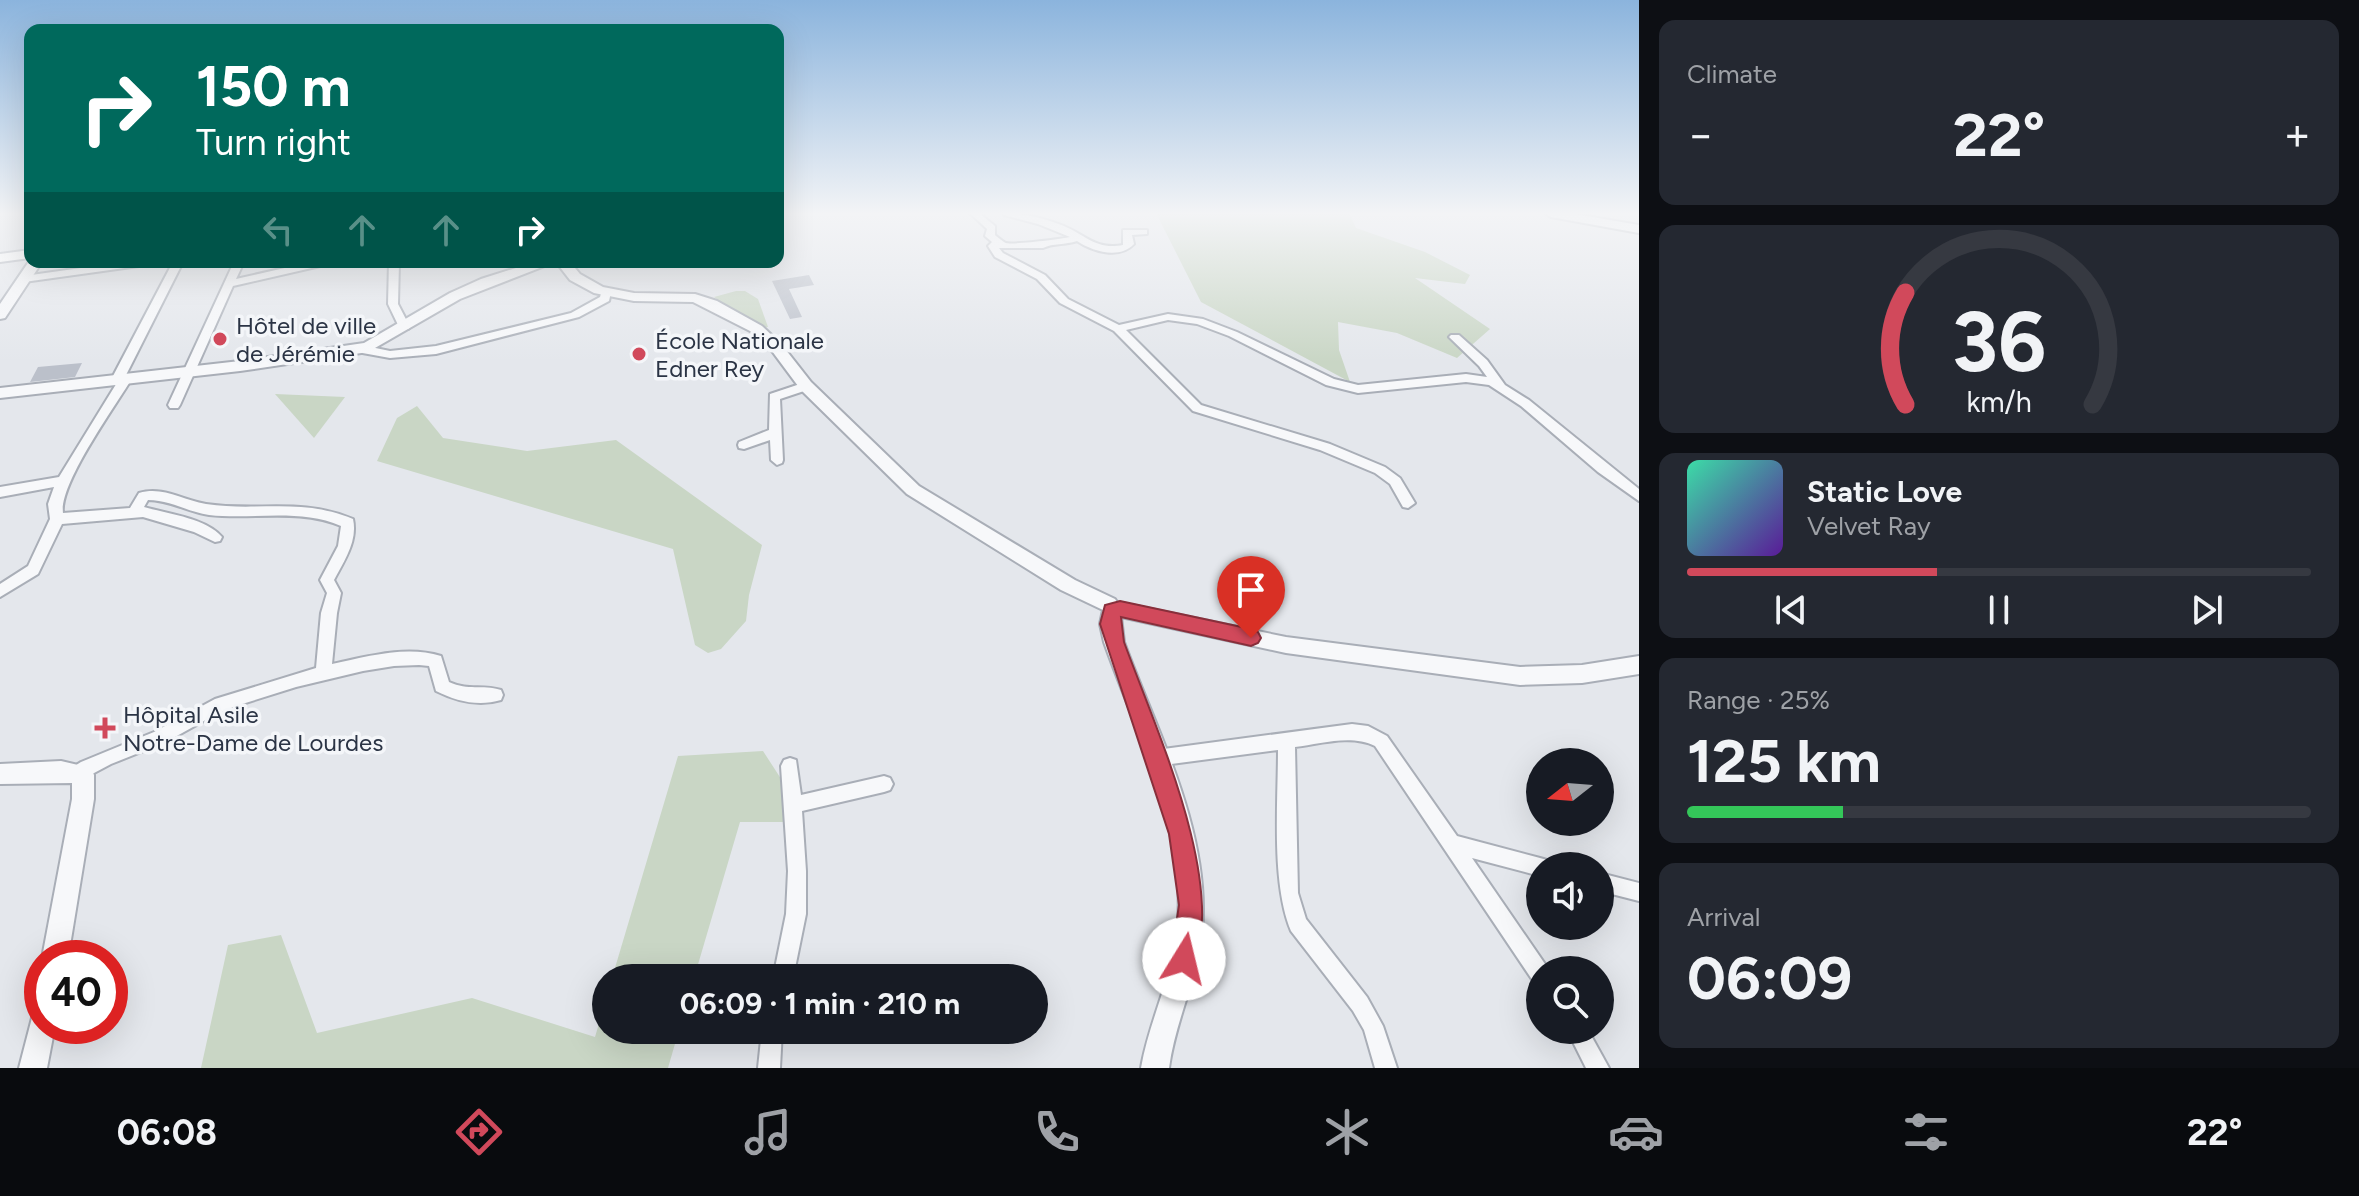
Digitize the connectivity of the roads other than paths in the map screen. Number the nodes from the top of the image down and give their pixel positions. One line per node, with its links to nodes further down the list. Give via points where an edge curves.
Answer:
1 (1014, 263): 15 (street, via 1041,277 1064,301)
2 (31, 268): 10 (street)
3 (103, 268): 10 (street)
4 (175, 268): 19 (street, via 119,376)
5 (236, 268): 11 (street)
6 (299, 268): 11 (street)
7 (394, 268): 14 (street, via 393,304)
8 (530, 268): 14 (street, via 476,286)
9 (569, 268): 12 (street, via 584,283)
10 (24, 279): 13 (street)
11 (229, 284): 18 (street)
12 (606, 292): 17 (street, via 605,299 575,315 436,350 384,357); 21 (street, via 695,298 712,304 757,329)
13 (1, 312)
14 (404, 327): 17 (street)
15 (1118, 329): 20 (street, via 1168,317 1199,321 1330,382 1358,389 1466,378); 30 (street, via 1197,408 1325,447 1380,470 1395,481)
16 (1455, 337): 20 (street)
17 (361, 349): 18 (street)
18 (188, 373): 19 (street); 23 (street)
19 (125, 380): 22 (street); 27 (street)
20 (1499, 385): 29 (street)
21 (806, 386): 24 (street, via 774,397); 35 (street, via 893,474 932,504)
22 (0, 393)
23 (174, 405)
24 (775, 433): 25 (street); 26 (street)
25 (744, 445)
26 (777, 460)
27 (63, 481): 28 (street); 32 (street, via 55,504)
28 (0, 492)
29 (1639, 496)
30 (1408, 503)
31 (134, 513): 32 (street); 33 (street, via 199,528); 37 (street, via 144,496 154,494 203,509 287,511 348,523 345,546 327,580 334,593)
32 (57, 519): 34 (street, via 33,570)
33 (215, 537)
34 (0, 591)
35 (1113, 608): 36 (street, via 1286,645 1520,676); 40 (street, via 1114,642)
36 (1639, 665)
37 (323, 674): 38 (street, via 427,657 435,661 442,686 460,695); 42 (street, via 219,705)
38 (495, 695)
39 (1286, 742): 40 (street); 46 (street, via 1352,732 1381,741); 59 (street, via 1292,908 1298,924 1373,1026)
40 (1156, 758): 58 (street, via 1181,834 1191,905 1184,959)
41 (790, 766): 45 (street)
42 (79, 773): 43 (street); 50 (street, via 83,799)
43 (0, 774)
44 (884, 784): 45 (street)
45 (793, 805): 52 (street, via 796,914)
46 (1455, 845): 47 (street); 51 (street)
47 (1526, 863)
48 (1614, 886): 49 (street)
49 (1639, 892)
50 (58, 940)
51 (1528, 956)
52 (786, 964)
53 (38, 1044): 56 (street)
54 (771, 1044): 57 (street)
55 (1585, 1044): 60 (street)
56 (33, 1068)
57 (769, 1068)
58 (1155, 1068)
59 (1386, 1068)
60 (1598, 1068)

